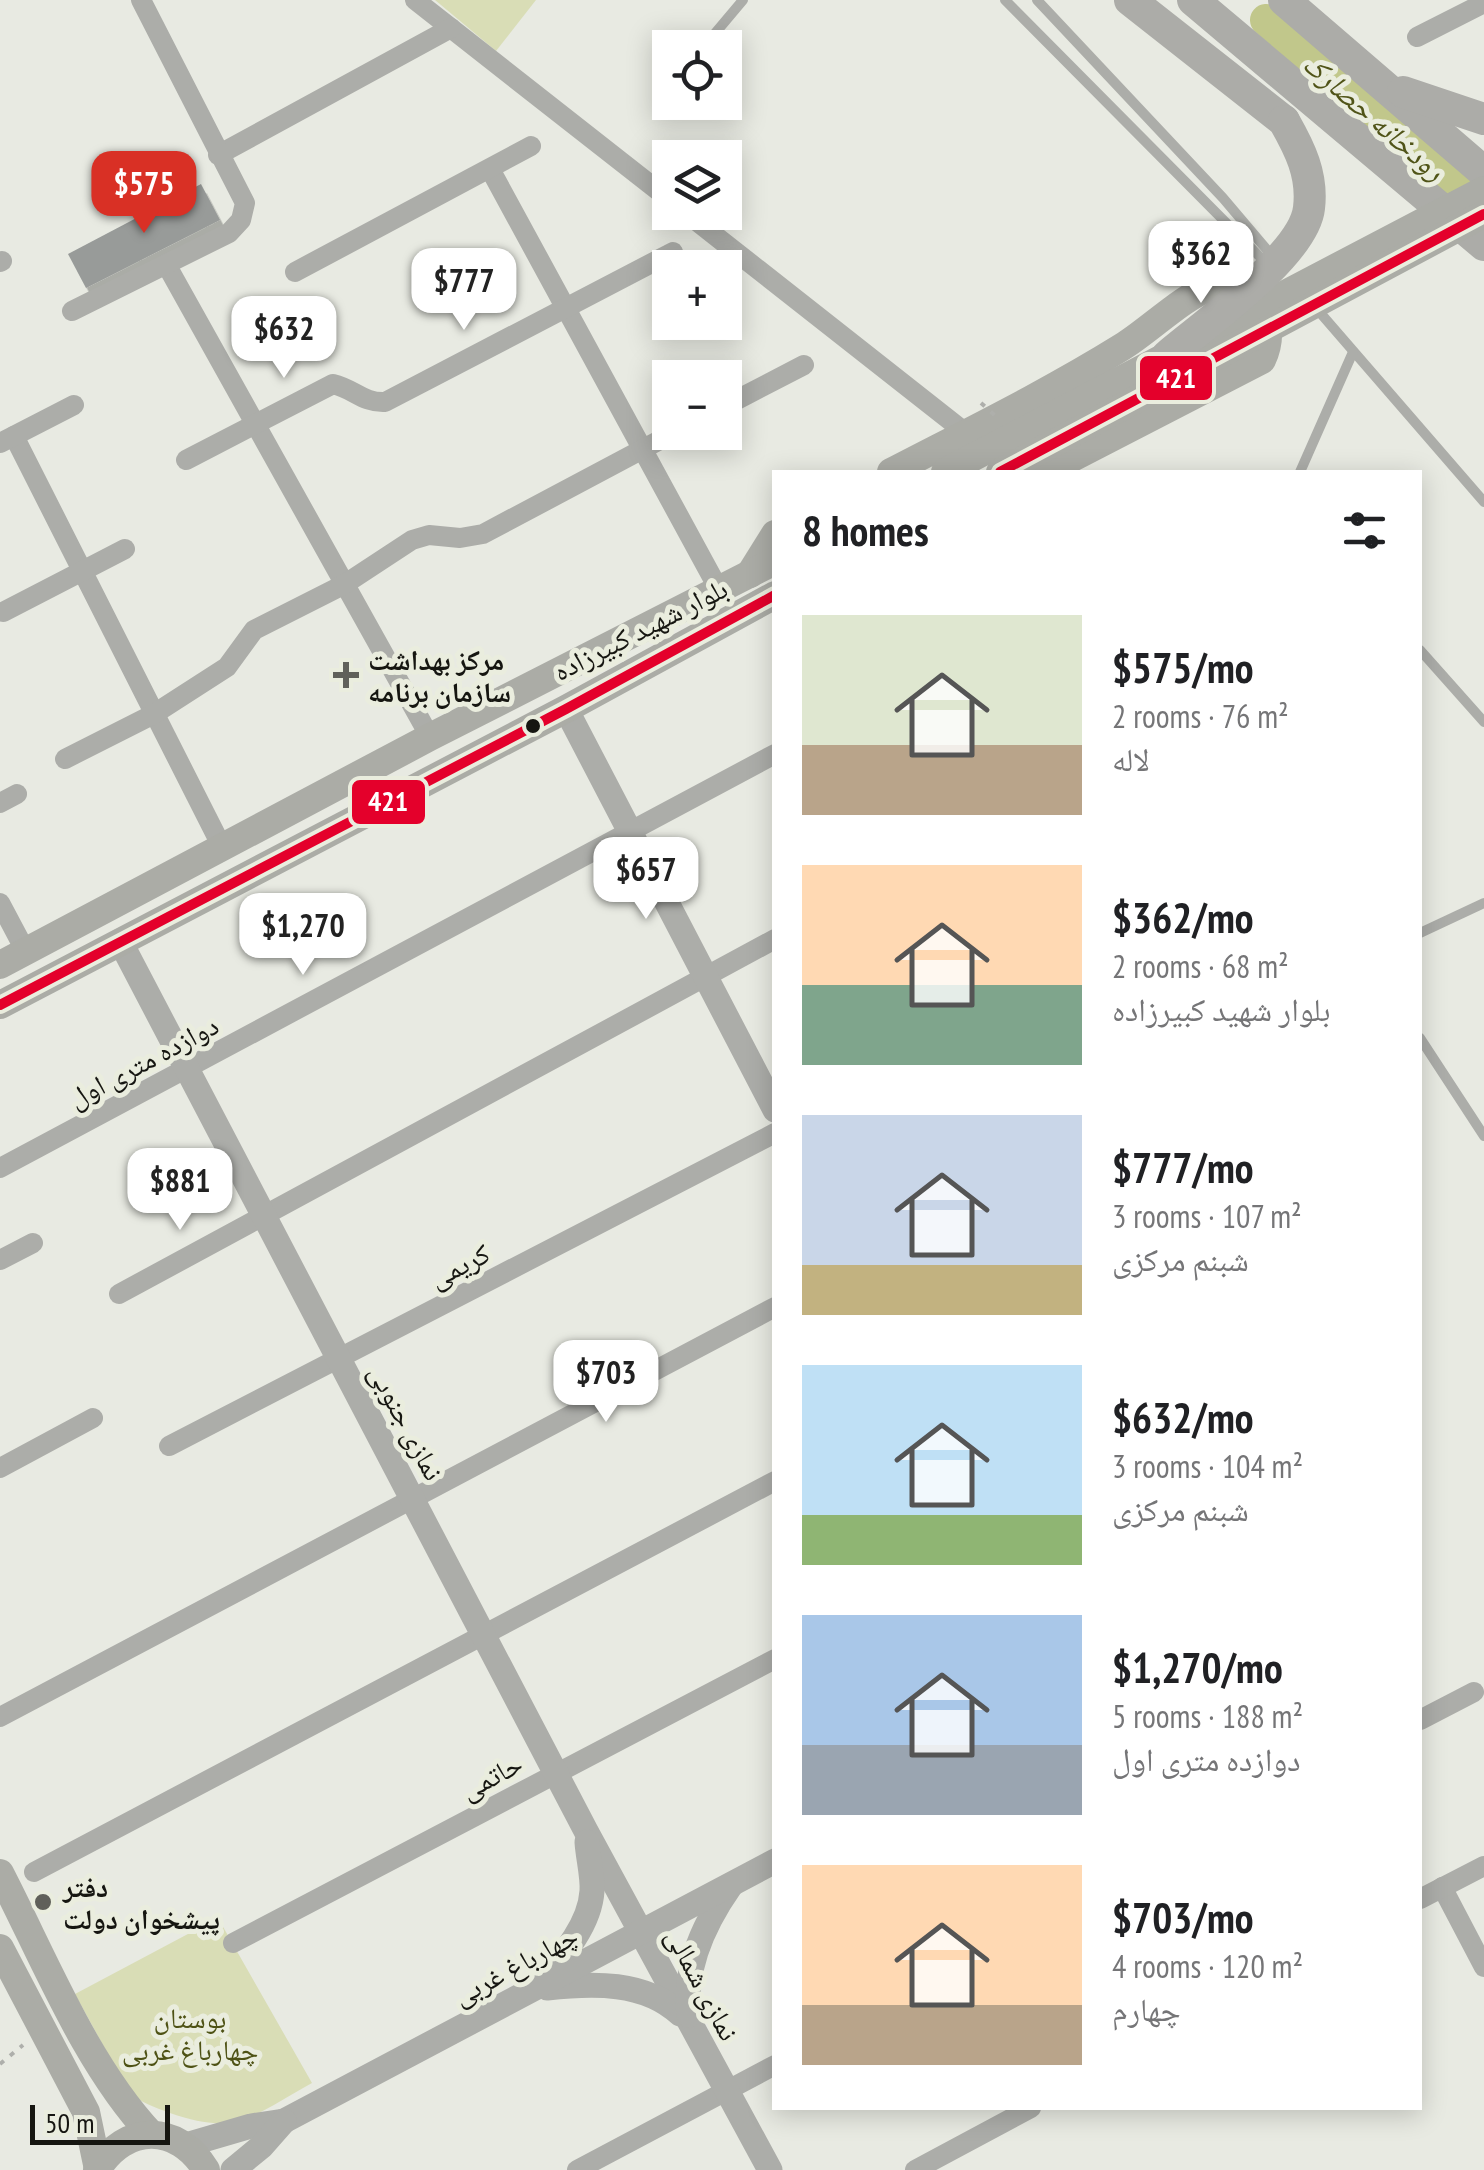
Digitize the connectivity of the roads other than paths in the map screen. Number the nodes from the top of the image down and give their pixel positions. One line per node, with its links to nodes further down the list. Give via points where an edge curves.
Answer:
1 (141, 0): 16 (street)
2 (415, 0): 10 (street)
3 (743, 0): 11 (lane)
4 (1006, 0): 29 (lane)
5 (1037, 0): 29 (lane, via 1223,198)
6 (1130, 0): 31 (highway, bridge, via 1284,121 1309,179 1309,212 1292,245)
7 (1193, 0): 23 (highway)
8 (1284, 0): 13 (highway)
9 (1484, 2): 12 (street)
10 (450, 28): 16 (street); 19 (street)
11 (718, 30)
12 (1417, 36)
13 (1387, 86): 14 (highway); 18 (highway)
14 (1484, 119)
15 (530, 146): 17 (street)
16 (218, 156): 25 (street, via 245,203 241,220 229,233)
17 (490, 168): 26 (street); 27 (street)
18 (1484, 172)
19 (652, 186)
20 (1484, 190): 31 (main road, bridge)
21 (1484, 214): 43 (main road, bridge)
22 (708, 230): 36 (street)
23 (1484, 245)
24 (652, 263): 27 (street)
25 (166, 264): 28 (street); 35 (street)
26 (294, 272)
27 (566, 309): 35 (street, via 385,402 364,401 333,384); 39 (street)
28 (72, 311)
29 (1323, 316): 30 (lane)
30 (1353, 352): 45 (lane); 46 (lane)
31 (1167, 356): 42 (main road, bridge)
32 (804, 364): 33 (street)
33 (742, 397)
34 (74, 405): 37 (street)
35 (255, 424): 40 (street); 51 (street)
36 (966, 433): 41 (main road); 44 (main road, via 1122,347 1206,288 1226,284 1256,298 1270,328 1262,360)
37 (7, 439): 50 (street)
38 (652, 445): 39 (street)
39 (642, 450): 51 (street, via 483,534 412,540); 52 (street)
40 (186, 460)
41 (895, 470)
42 (948, 470)
43 (1004, 470)
44 (1049, 470)
45 (1301, 470)
46 (1484, 502)
47 (772, 542): 49 (main road, بلوار شهید کبیرزاده)
48 (125, 549): 50 (street)
49 (762, 567): 52 (main road, بلوار شهید کبیرزاده)
50 (82, 571): 54 (street); 57 (street)
51 (344, 584): 57 (street, via 254,630 227,667); 59 (street)
52 (718, 588): 59 (main road, بلوار شهید کبیرزاده)
53 (771, 599): 56 (main road, بلوار شهید کبیرزاده)
54 (2, 612)
55 (1422, 652): 58 (lane)
56 (566, 709): 62 (street); 67 (main road, بلوار شهید کبیرزاده)
57 (154, 714): 61 (street); 63 (street)
58 (1484, 722)
59 (430, 737): 63 (main road, بلوار شهید کبیرزاده)
60 (772, 756): 62 (street, دوازده متری اول)
61 (65, 758)
62 (630, 832): 71 (street); 74 (street, دوازده متری اول)
63 (222, 846): 69 (main road, بلوار شهید کبیرزاده)
64 (0, 903): 69 (street)
65 (1484, 903): 66 (lane)
66 (1422, 932)
67 (120, 940): 72 (main road, بلوار شهید کبیرزاده); 74 (street, نمازی جنوبی)
68 (772, 941): 71 (street)
69 (26, 952): 70 (main road, بلوار شهید کبیرزاده)
70 (0, 965)
71 (705, 977): 75 (street); 79 (street)
72 (0, 1004)
73 (1422, 1041): 77 (lane)
74 (187, 1069): 78 (street, دوازده متری اول); 79 (street, نمازی جنوبی)
75 (772, 1104)
76 (772, 1135): 84 (street, کریمی)
77 (1484, 1136)
78 (0, 1168)
79 (264, 1215): 82 (street); 84 (street, نمازی جنوبی)
80 (33, 1243): 81 (street)
81 (0, 1260)
82 (119, 1294)
83 (772, 1310): 89 (street)
84 (340, 1358): 86 (street, کریمی); 89 (street, نمازی جنوبی)
85 (93, 1418): 87 (street)
86 (169, 1446)
87 (0, 1468)
88 (772, 1483): 90 (street)
89 (413, 1498): 90 (street, نمازی جنوبی); 93 (street)
90 (484, 1634): 95 (street, نمازی جنوبی); 100 (street)
91 (772, 1661): 95 (street, حاتمی)
92 (1474, 1692): 94 (street)
93 (0, 1716)
94 (1422, 1719)
95 (557, 1773): 96 (street, نمازی جنوبی); 105 (street, حاتمی)
96 (586, 1831): 104 (street, نمازی جنوبی); 108 (street, via 592,1894 565,1953)
97 (772, 1863): 101 (street, چهارباغ غربی)
98 (1484, 1866): 102 (street)
99 (0, 1872): 114 (main road, via 97,2062)
100 (34, 1872)
101 (732, 1884): 104 (street, چهارباغ غربی); 109 (street, via 696,1954 689,1981)
102 (1442, 1888): 103 (street); 107 (street)
103 (1422, 1898)
104 (641, 1932): 108 (street, چهارباغ غربی); 109 (street, نمازی شمالی)
105 (233, 1943)
106 (0, 1948): 116 (main road, via 86,2112)
107 (1484, 1967)
108 (534, 1989): 109 (street, via 636,1990 656,1996); 113 (street, چهارباغ غربی)
109 (691, 2024): 111 (street, نمازی شمالی)
110 (772, 2068): 111 (street)
111 (727, 2091): 119 (street); 120 (street, نمازی شمالی)
112 (1027, 2110): 121 (street)
113 (284, 2121): 115 (street); 118 (street)
114 (151, 2134): 115 (main road); 116 (main road, via 119,2144)
115 (186, 2146): 117 (main road)
116 (98, 2169)
117 (206, 2170)
118 (233, 2170)
119 (577, 2170)
120 (770, 2170)
121 (915, 2170)

